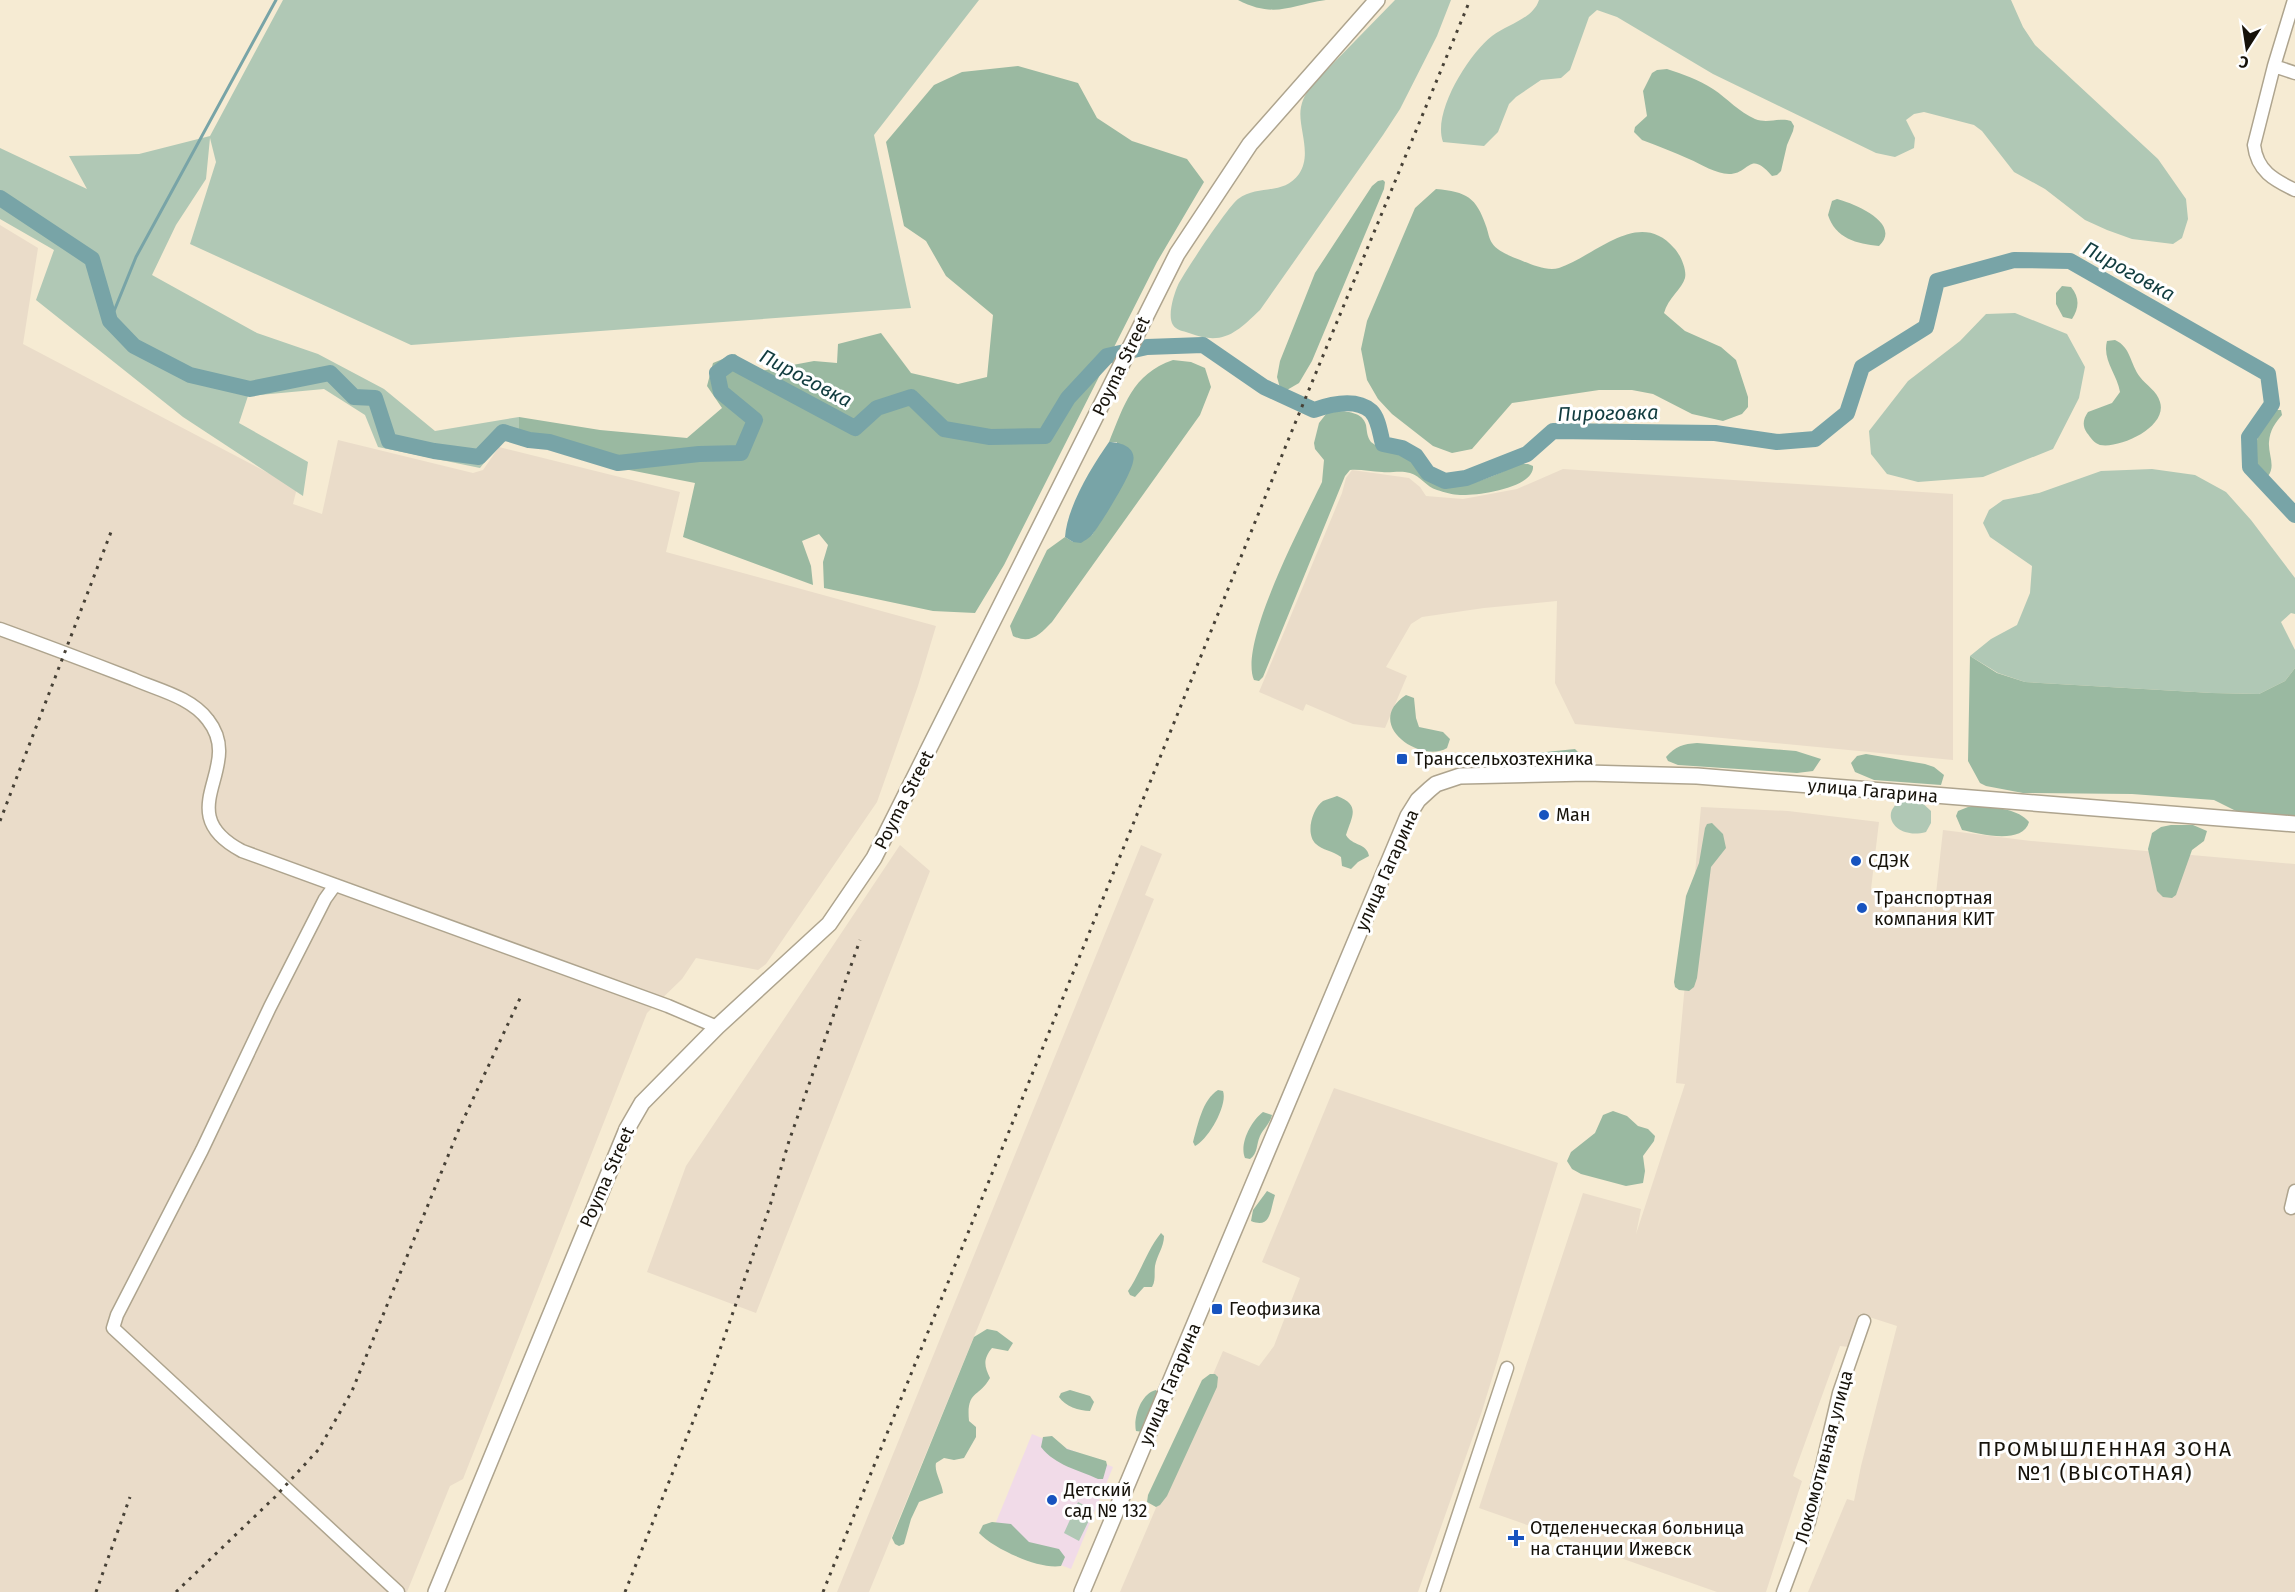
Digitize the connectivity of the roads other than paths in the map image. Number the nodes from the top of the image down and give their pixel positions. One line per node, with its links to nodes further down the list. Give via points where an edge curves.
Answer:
1 (1377, 0): 9 (main road, Poyma Street, via 1250,144 1177,254 874,858 829,924)
2 (2294, 0): 3 (street)
3 (2274, 66): 4 (street); 5 (street, via 2255,154 2271,178)
4 (2295, 73)
5 (2295, 190)
6 (0, 629): 8 (street, via 122,675 200,710 216,734 220,752 208,807 216,833 242,851)
7 (2295, 824): 16 (main road, улица Гагарина, via 1697,776 1522,773 1460,776 1436,784 1418,800 1408,816)
8 (335, 885): 9 (street); 14 (street, via 270,1007 113,1328)
9 (717, 1026): 15 (main road, Poyma Street, via 642,1103 627,1129)
10 (2295, 1191): 11 (street)
11 (2291, 1208)
12 (1864, 1321): 18 (street, Локомотивная улица, via 1839,1393 1809,1522)
13 (1507, 1368): 17 (street)
14 (398, 1592)
15 (436, 1592)
16 (1082, 1592)
17 (1433, 1592)
18 (1783, 1592)

